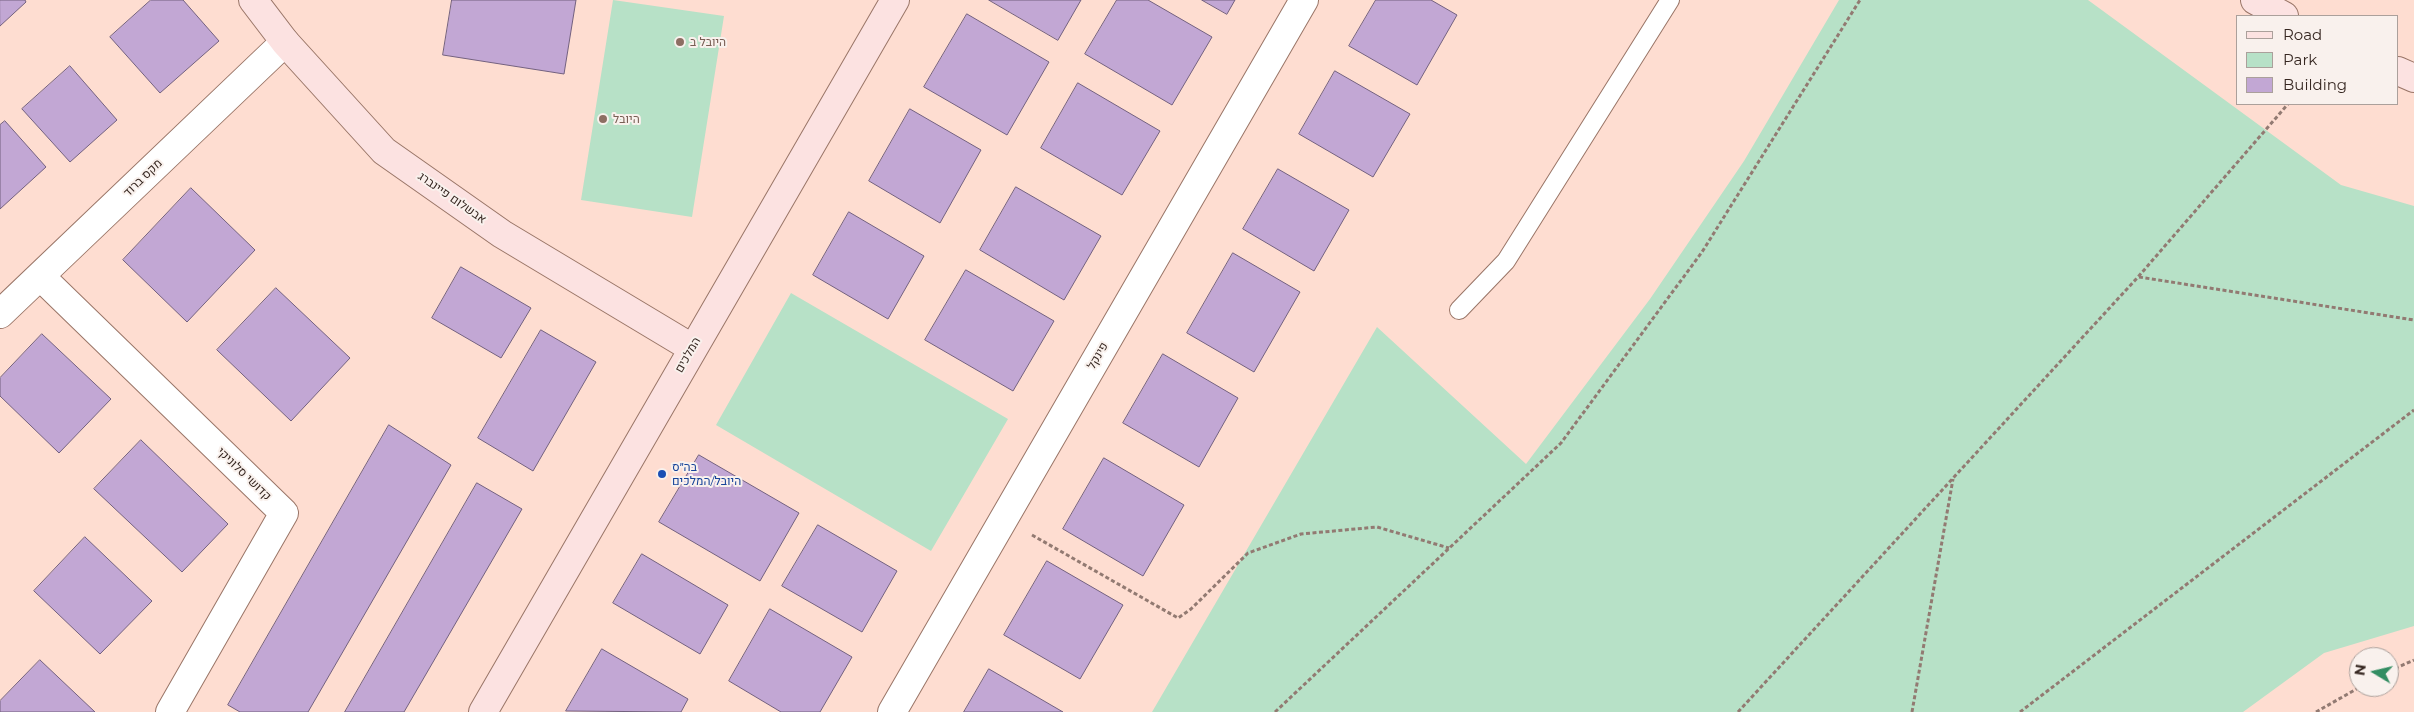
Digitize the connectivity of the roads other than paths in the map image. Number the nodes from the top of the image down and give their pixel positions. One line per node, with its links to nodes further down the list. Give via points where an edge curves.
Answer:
1 (253, 0): 7 (street, אבשלום פיינברג)
2 (895, 0): 13 (street, המלכים)
3 (1304, 0): 16 (street, פינקל)
4 (1670, 0): 11 (lane, via 1506,261)
5 (2254, 0): 6 (street)
6 (2282, 15)
7 (286, 42): 10 (street, מקס ברוד); 13 (street, אבשלום פיינברג, via 384,151 502,234)
8 (2399, 71): 9 (street)
9 (2414, 78)
10 (40, 276): 12 (street, מקס ברוד); 14 (street, קדושי סלוניקי, via 284,513)
11 (1459, 310)
12 (0, 314)
13 (692, 348): 15 (street, המלכים)
14 (170, 712)
15 (483, 712)
16 (892, 712)

